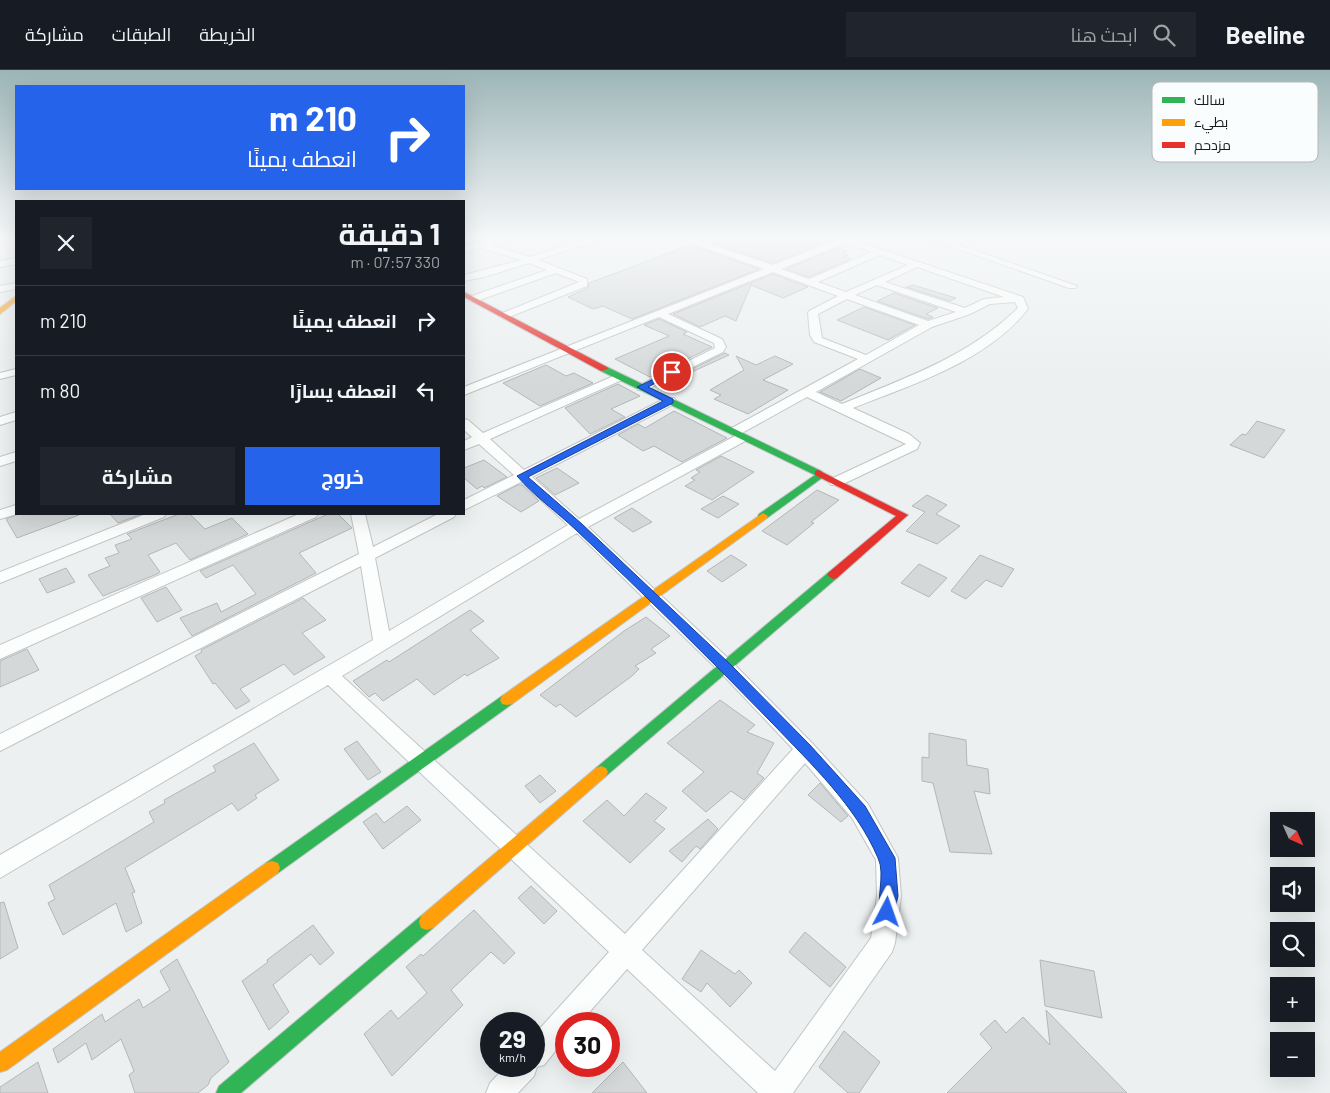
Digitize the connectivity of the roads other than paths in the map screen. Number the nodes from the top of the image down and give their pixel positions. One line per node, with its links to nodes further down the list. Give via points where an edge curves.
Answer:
1 (508, 285): 13 (street)
2 (582, 285): 19 (street)
3 (729, 285): 18 (street)
4 (817, 285): 12 (street)
5 (870, 285): 12 (street)
6 (884, 285): 17 (street)
7 (975, 285): 15 (street)
8 (1068, 285): 10 (street)
9 (15, 286): 11 (street)
10 (1072, 286)
11 (0, 289)
12 (845, 296): 20 (street); 22 (street, via 813,313 815,335 821,342)
13 (468, 297): 19 (street)
14 (15, 299): 16 (street)
15 (1019, 299): 17 (street, via 988,301); 30 (street, via 1023,309 979,347 953,362)
16 (0, 312)
17 (966, 312): 20 (street)
18 (659, 313): 21 (street); 26 (street, via 718,341 721,347)
19 (504, 316): 21 (street)
20 (928, 325): 22 (street)
21 (570, 350): 25 (street); 27 (street)
22 (868, 359): 28 (street)
23 (15, 372): 24 (street)
24 (0, 376)
25 (620, 377): 26 (street); 35 (street)
26 (642, 387): 29 (street)
27 (465, 391)
28 (807, 392): 30 (street); 34 (street)
29 (670, 401): 34 (street); 39 (street)
30 (842, 408): 41 (street, via 913,443)
31 (15, 416): 32 (street)
32 (0, 421)
33 (465, 424): 35 (street)
34 (739, 434): 40 (street); 49 (street)
35 (480, 439): 36 (street); 39 (street)
36 (465, 446)
37 (15, 456): 38 (street)
38 (0, 462)
39 (522, 476): 42 (street); 49 (street)
40 (821, 476): 41 (street); 52 (street)
41 (836, 482): 55 (street, via 903,515)
42 (465, 505)
43 (15, 509): 44 (street)
44 (0, 515)
45 (157, 515): 51 (street)
46 (309, 515): 54 (street)
47 (358, 515): 50 (street)
48 (447, 515): 50 (street)
49 (578, 526): 52 (street); 53 (street)
50 (367, 556): 53 (street); 57 (street)
51 (0, 578)
52 (652, 597): 55 (street); 59 (street)
53 (382, 643): 56 (street)
54 (0, 652)
55 (726, 667): 58 (street); 60 (street)
56 (329, 675): 59 (street); 61 (street)
57 (0, 744)
58 (805, 749): 62 (street); 68 (street, via 860,810 887,858 889,896 883,943)
59 (421, 761): 60 (street); 64 (street)
60 (514, 848): 62 (street); 66 (street)
61 (0, 867)
62 (626, 951): 63 (street); 68 (street)
63 (545, 1043)
64 (0, 1063)
65 (514, 1077): 67 (street)
66 (226, 1093)
67 (500, 1093)
68 (777, 1093)

